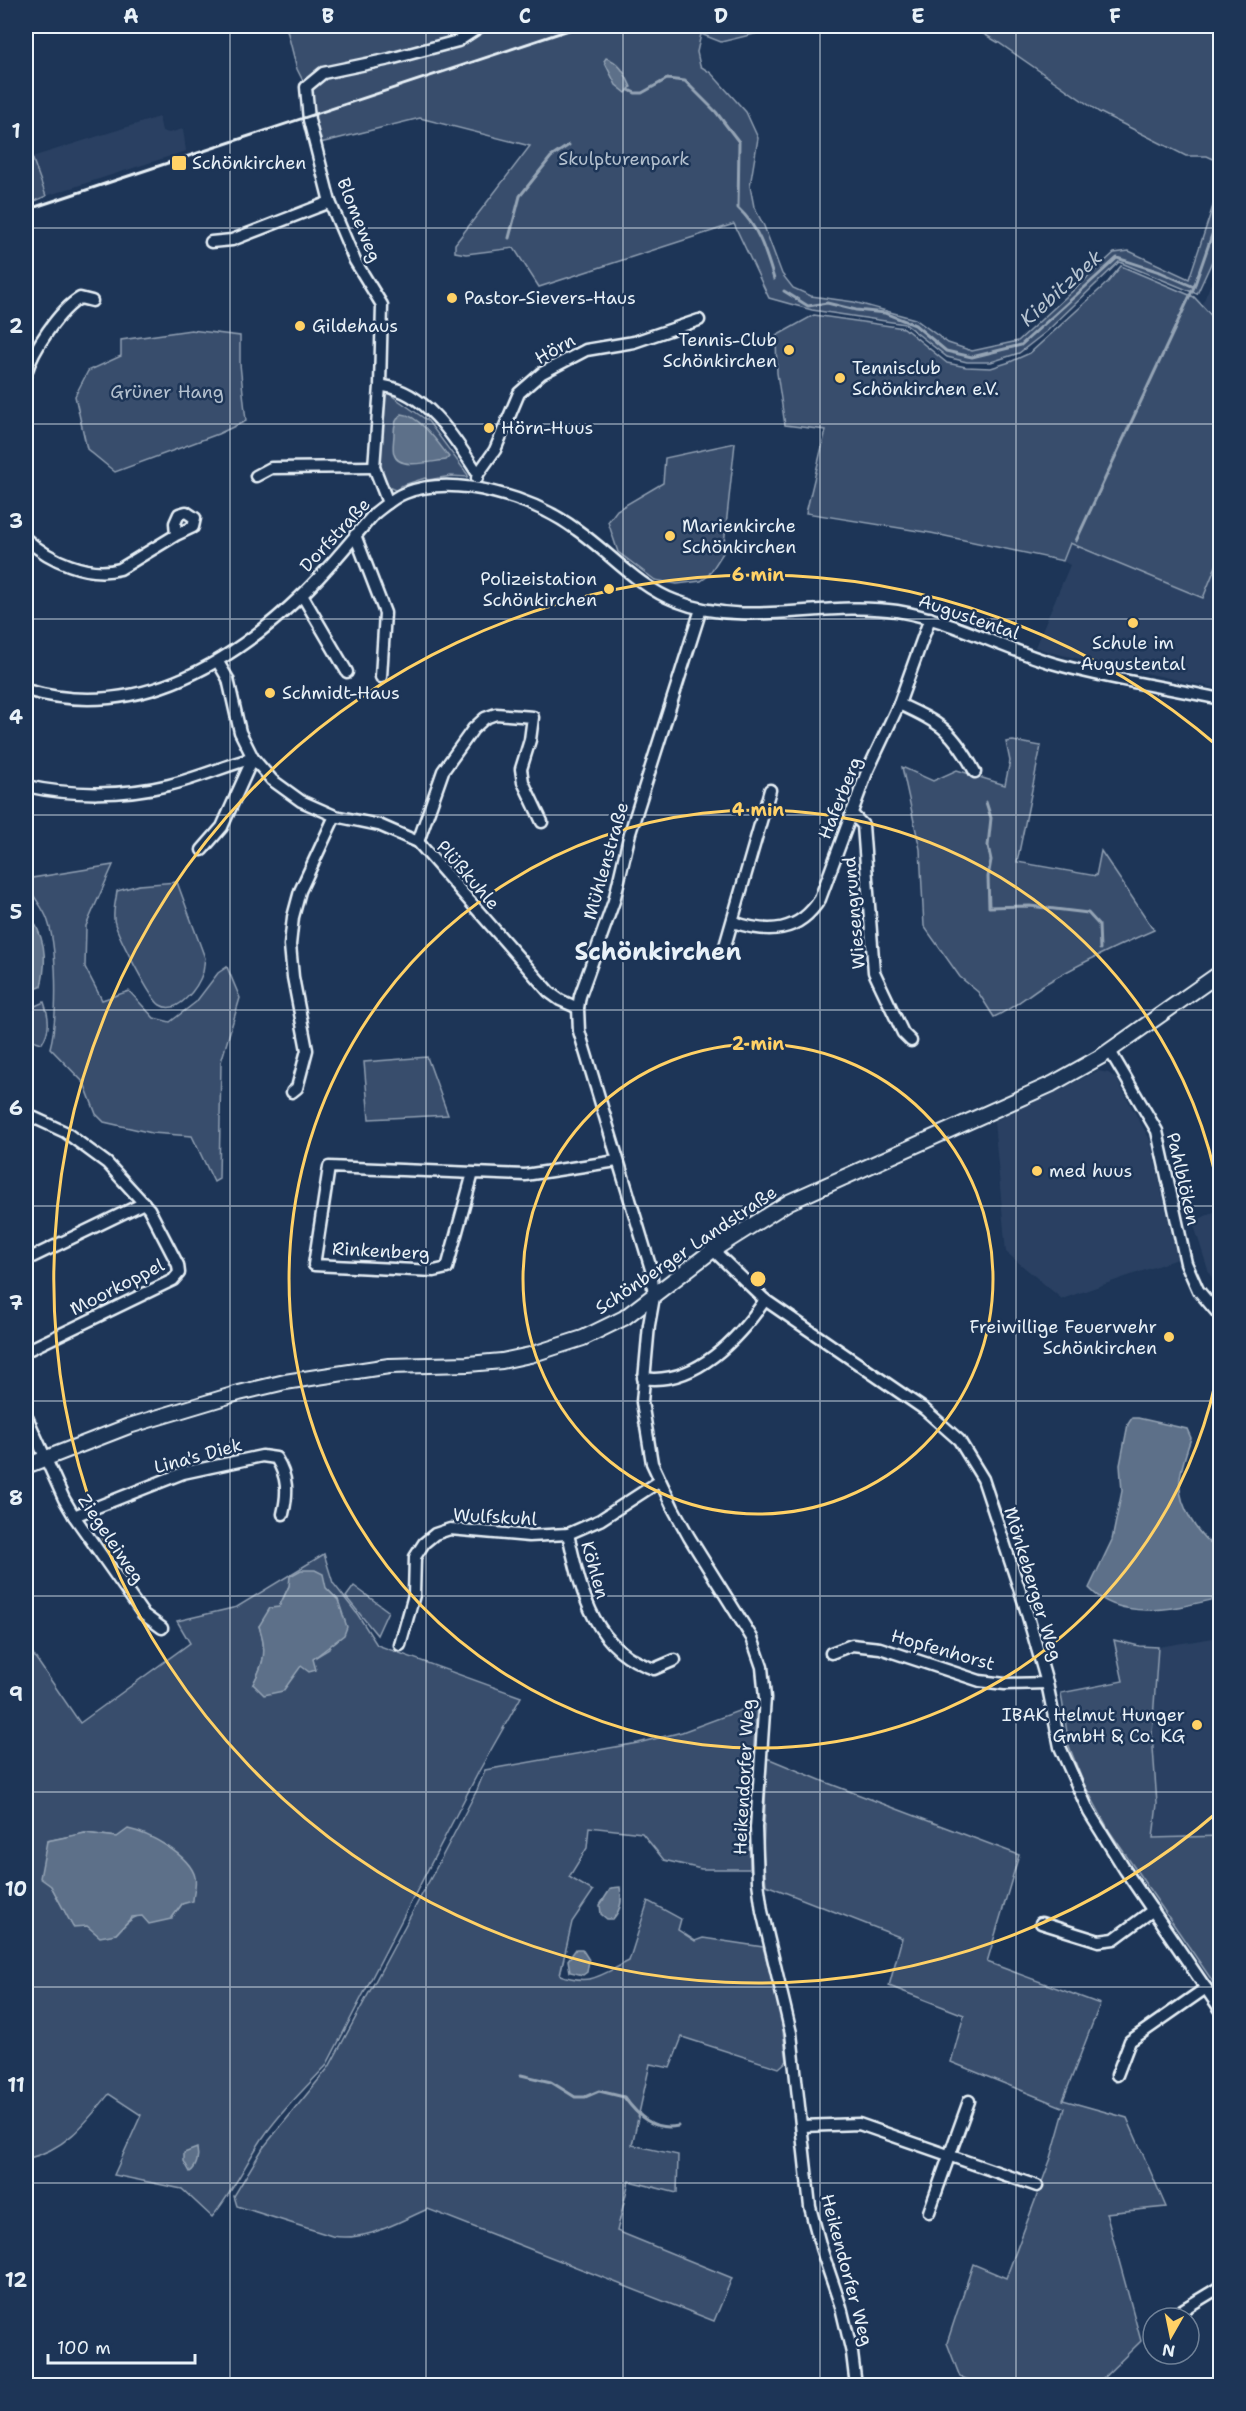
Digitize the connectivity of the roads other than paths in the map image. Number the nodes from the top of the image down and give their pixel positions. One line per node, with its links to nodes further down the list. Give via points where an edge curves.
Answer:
1 (481, 26): 2 (street, Blomeweg, via 458,41 322,73 306,87 307,111)
2 (330, 202): 3 (street, via 232,240); 7 (street, Blomeweg, via 355,261 382,305)
3 (211, 242)
4 (92, 301): 6 (street, via 80,298 71,304 38,346)
5 (699, 320): 9 (street, Hörn, via 634,342 586,350 542,373 519,393 495,450)
6 (26, 373)
7 (382, 386): 8 (street, Blomeweg); 9 (street, via 396,388 435,414)
8 (374, 467): 10 (street, via 271,468); 12 (street)
9 (478, 474): 11 (street)
10 (256, 476)
11 (476, 488): 12 (street, Dorfstraße, via 437,486 405,493); 17 (street, Dorfstraße, via 560,518 656,591)
12 (388, 503): 14 (street, Dorfstraße)
13 (176, 535): 15 (street, via 112,571 73,567 33,547)
14 (355, 535): 16 (street, Dorfstraße); 21 (street, via 386,613)
15 (26, 539)
16 (302, 595): 19 (street, Dorfstraße); 20 (street)
17 (701, 609): 18 (street, Augustental, via 763,613 856,609); 37 (street, Mühlenstraße)
18 (930, 618): 23 (street, Augustental, via 1056,664); 24 (street, Haferberg)
19 (218, 662): 22 (street, Dorfstraße, via 156,690 118,697 80,699); 25 (street, Plüßkuhle, via 228,679 240,732)
20 (347, 672)
21 (381, 677)
22 (26, 690)
23 (1221, 699)
24 (899, 704): 26 (street, via 943,727 964,751); 29 (street, Haferberg)
25 (253, 758): 27 (street, via 169,785 123,793); 30 (street, Plüßkuhle, via 272,780 301,801); 33 (street, via 222,826)
26 (975, 772)
27 (26, 786)
28 (770, 790): 34 (street)
29 (851, 813): 34 (street, Haferberg, via 811,914 781,928 750,928); 38 (street, Wiesengrund, via 862,825 874,972 903,1033)
30 (335, 816): 32 (street, Plüßkuhle, via 379,825); 40 (street, via 300,891 293,917 293,977 307,1050 297,1088)
31 (542, 822): 32 (street, via 521,769 533,717 496,714 484,718 473,729 443,771)
32 (418, 842): 37 (street, Plüßkuhle, via 549,992)
33 (202, 850)
34 (733, 922): 35 (street)
35 (725, 946)
36 (1221, 973): 39 (main road, Schönberger Landstraße)
37 (578, 1008): 42 (street, Mühlenstraße, via 579,1031)
38 (911, 1041)
39 (1110, 1051): 45 (main road, Schönberger Landstraße, via 1052,1084 789,1202); 49 (street, Pahlblöken, via 1156,1131 1186,1263 1198,1290)
40 (292, 1092)
41 (26, 1114): 44 (street, Moorkoppel, via 77,1140 107,1163)
42 (617, 1161): 43 (street, Rinkenberg, via 525,1175); 47 (street, Mühlenstraße, via 651,1269)
43 (472, 1173): 43 (street, Rinkenberg, via 329,1167 314,1265 434,1271 447,1268)
44 (144, 1203): 46 (street); 50 (street, Moorkoppel, via 178,1265 179,1274 129,1303)
45 (713, 1250): 47 (main road, Schönberger Landstraße); 48 (street, Mönkeberger Weg)
46 (26, 1260)
47 (654, 1297): 51 (street, Heikendorfer Weg); 53 (main road, Schönberger Landstraße, via 624,1318 583,1338 530,1355 468,1364 389,1365 297,1379 239,1392 129,1426)
48 (765, 1300): 51 (street, via 737,1336 711,1358 669,1378); 63 (street, Mönkeberger Weg, via 924,1409 964,1447 982,1479)
49 (1221, 1316)
50 (26, 1351)
51 (643, 1378): 55 (street, Heikendorfer Weg, via 645,1429)
52 (26, 1415): 53 (street, Ziegeleiweg)
53 (45, 1458): 54 (main road, Schönberger Landstraße); 57 (street, Ziegeleiweg)
54 (26, 1466)
55 (660, 1481): 58 (street, Wulfskuhl, via 600,1520); 70 (street, Heikendorfer Weg, via 752,1638 762,1667 765,1698 756,1828 758,1882 786,2006)
56 (283, 1514): 57 (street, Lina's Diek, via 288,1494 282,1467 276,1458 261,1456 183,1473)
57 (74, 1516): 59 (street, Ziegeleiweg, via 143,1614)
58 (568, 1534): 60 (street, Wulfskuhl, via 529,1536 450,1529 435,1534 415,1557 414,1595); 62 (street, Köhlen, via 580,1587 599,1628 636,1663 654,1669)
59 (162, 1628)
60 (400, 1645)
61 (831, 1653): 63 (street, Hopfenhorst, via 852,1645 861,1646 912,1657 980,1681)
62 (675, 1660)
63 (1047, 1683): 64 (street, Mönkeberger Weg, via 1060,1747 1073,1779 1104,1837)
64 (1153, 1910): 65 (street, via 1107,1941); 66 (street, Mönkeberger Weg)
65 (1041, 1923)
66 (1206, 1988): 67 (street, Mönkeberger Weg); 68 (street, via 1130,2041)
67 (1221, 2009)
68 (1117, 2075)
69 (969, 2101): 71 (street)
70 (802, 2126): 71 (street, via 859,2124); 76 (street, Heikendorfer Weg, via 810,2207 841,2307)
71 (950, 2155): 72 (street); 73 (street)
72 (1037, 2186)
73 (929, 2212)
74 (1221, 2287): 75 (street)
75 (1189, 2306)
76 (856, 2385)

